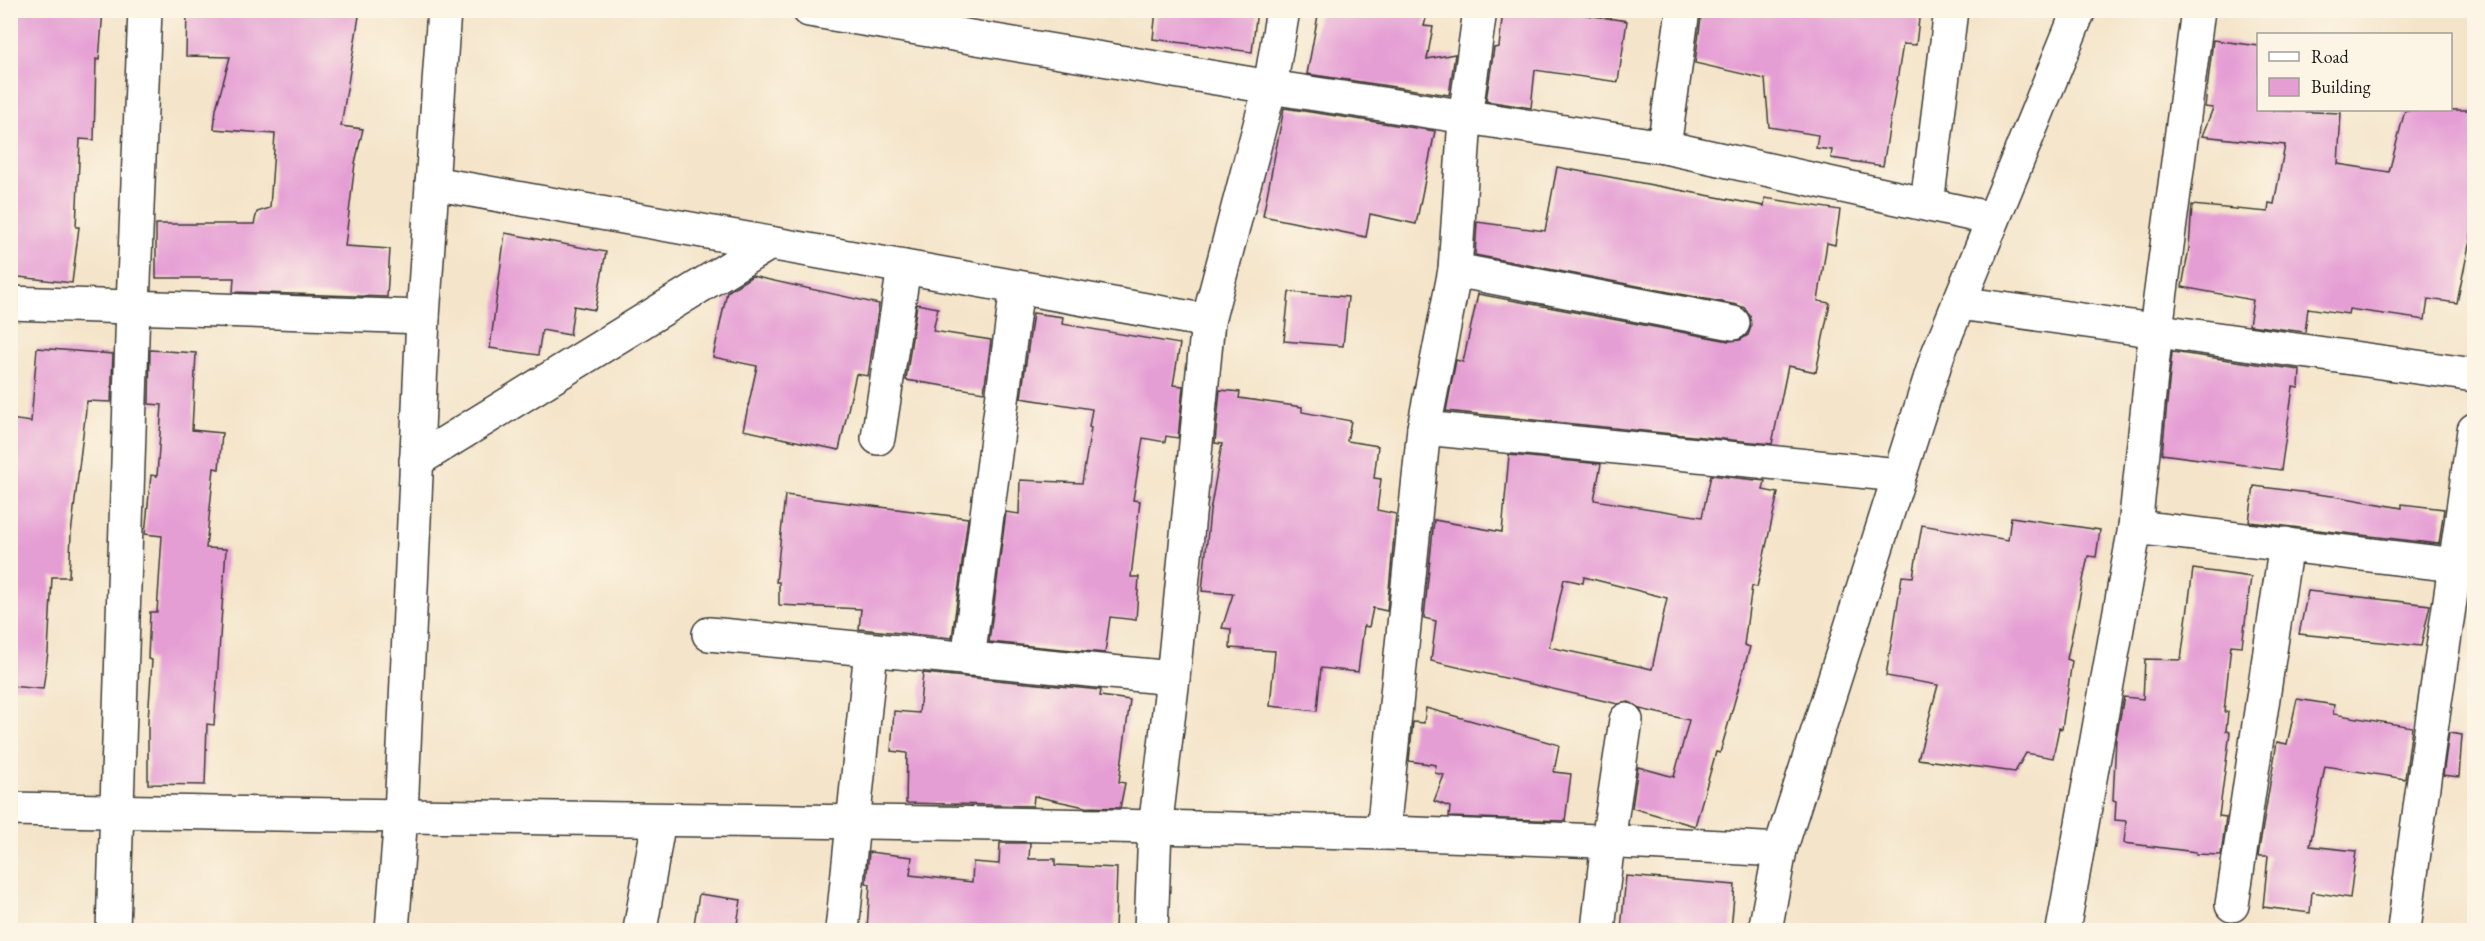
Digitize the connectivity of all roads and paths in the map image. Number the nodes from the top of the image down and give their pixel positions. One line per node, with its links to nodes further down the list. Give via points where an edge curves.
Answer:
1 (145, 10): 22 (street)
2 (444, 10): 13 (street)
3 (809, 10): 10 (street)
4 (1283, 10): 10 (street)
5 (1480, 10): 11 (street)
6 (1683, 10): 12 (street)
7 (1951, 10): 14 (street)
8 (2079, 10): 15 (street)
9 (2198, 10): 26 (street)
10 (1270, 87): 11 (street); 24 (street)
11 (1466, 118): 12 (street); 18 (street)
12 (1664, 147): 14 (street)
13 (432, 183): 16 (street); 23 (street)
14 (1927, 204): 15 (street)
15 (1993, 219): 21 (street)
16 (770, 243): 17 (street); 31 (street)
17 (904, 267): 19 (street); 30 (street)
18 (1455, 270): 25 (street); 28 (street)
19 (1017, 287): 24 (street); 38 (street)
20 (10, 303): 22 (street)
21 (1959, 303): 26 (street); 32 (street, via 1938,354)
22 (133, 306): 23 (street); 42 (street)
23 (423, 317): 31 (street)
24 (1208, 321): 39 (street)
25 (1732, 323)
26 (2156, 329): 27 (street); 33 (street)
27 (2475, 375)
28 (1424, 428): 32 (street); 47 (street)
29 (2475, 430): 35 (street)
30 (878, 438)
31 (416, 461): 43 (street)
32 (1899, 475): 49 (street)
33 (2135, 527): 34 (street); 58 (street)
34 (2286, 544): 35 (street); 50 (street)
35 (2456, 565): 59 (street, via 2421,788)
36 (709, 634): 37 (street)
37 (871, 650): 38 (street); 45 (street)
38 (968, 659): 39 (street)
39 (1173, 678): 46 (street)
40 (1626, 720): 48 (street)
41 (10, 809): 42 (street)
42 (117, 811): 43 (street); 51 (street)
43 (401, 815): 44 (street); 52 (street)
44 (659, 820): 45 (street); 53 (street)
45 (854, 821): 46 (street); 54 (street)
46 (1155, 829): 47 (street); 55 (street)
47 (1383, 833): 48 (street)
48 (1608, 841): 49 (street); 56 (street)
49 (1780, 850): 57 (street)
50 (2232, 905)
51 (113, 930)
52 (392, 930)
53 (640, 930)
54 (842, 930)
55 (1151, 930)
56 (1599, 930)
57 (1765, 930)
58 (2063, 930)
59 (2404, 930)

